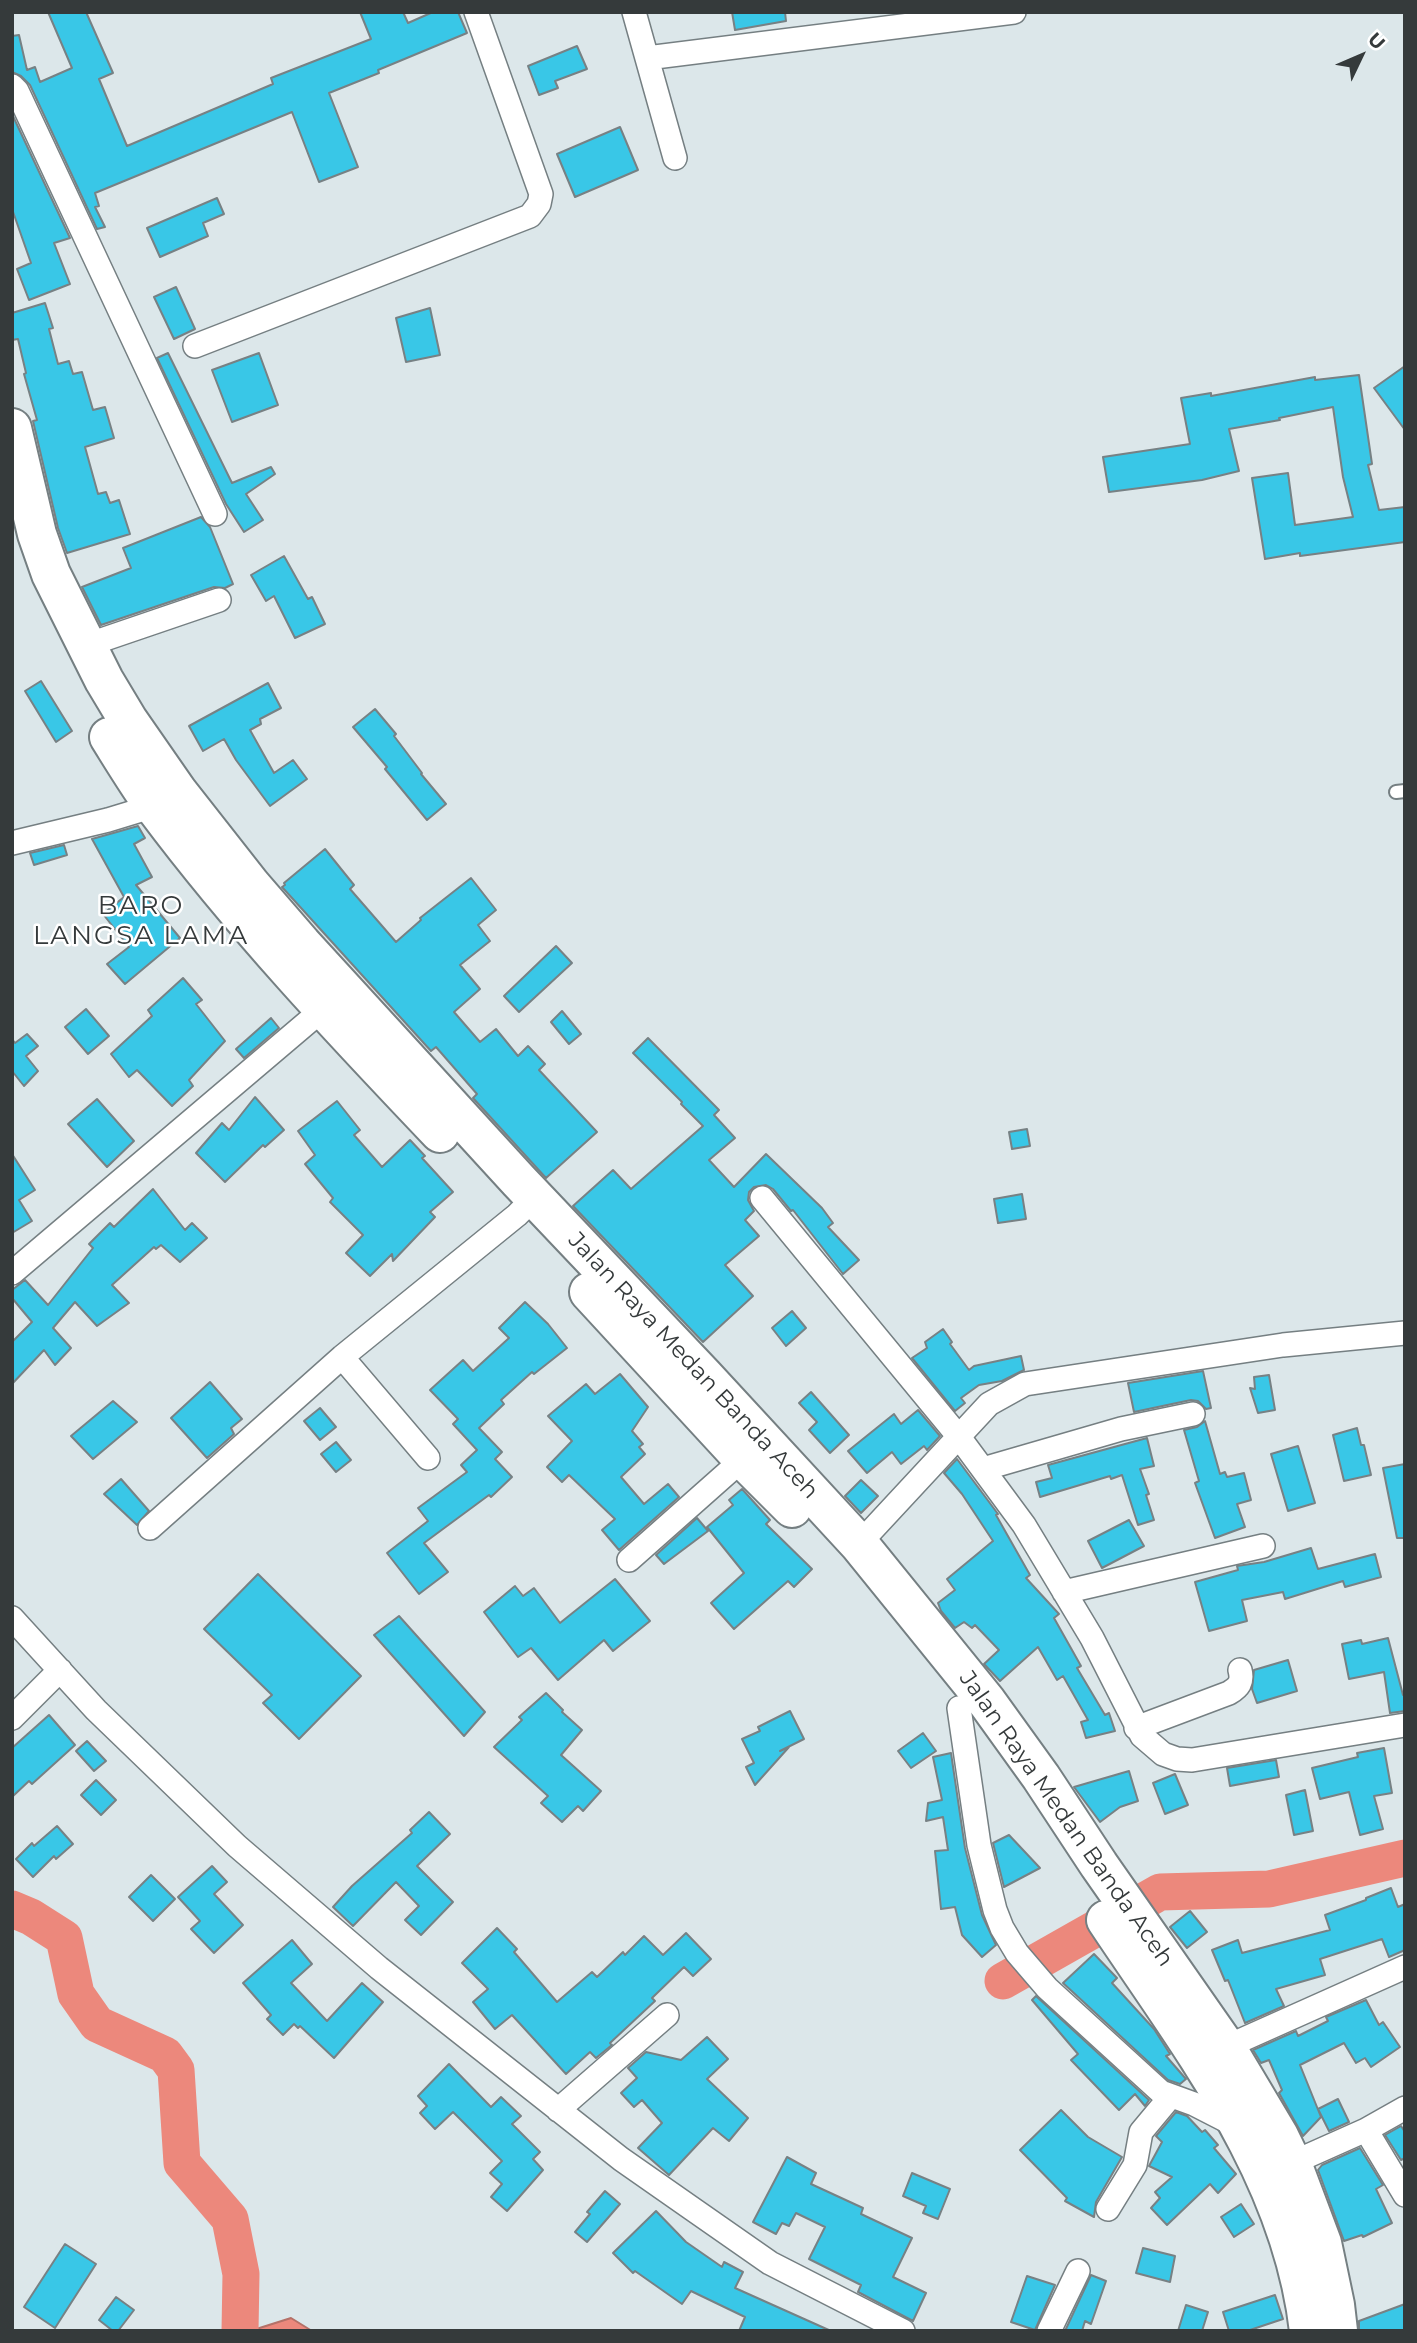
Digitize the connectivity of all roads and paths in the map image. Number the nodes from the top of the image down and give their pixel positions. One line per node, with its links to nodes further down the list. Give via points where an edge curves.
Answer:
1 (476, 12): 7 (street, via 541,194 536,210)
2 (634, 12): 4 (street)
3 (1014, 12): 4 (street)
4 (647, 58): 6 (street)
5 (12, 86): 9 (street)
6 (675, 158)
7 (195, 346)
8 (12, 428): 12 (highway, Jalan Raya Medan Banda Aceh, via 51,575)
9 (215, 514)
10 (12, 533): 13 (highway, Jalan Raya Medan Banda Aceh, via 48,631)
11 (219, 600): 12 (street)
12 (86, 645): 15 (highway, Jalan Raya Medan Banda Aceh, via 128,720 251,884)
13 (154, 806): 14 (street); 15 (highway, Jalan Raya Medan Banda Aceh, via 199,864)
14 (12, 843)
15 (291, 952): 16 (highway, Jalan Raya Medan Banda Aceh); 18 (highway, Jalan Raya Medan Banda Aceh)
16 (322, 1010): 18 (highway, Jalan Raya Medan Banda Aceh); 19 (street)
17 (762, 1198): 23 (street)
18 (526, 1206): 21 (street); 25 (highway, Jalan Raya Medan Banda Aceh); 28 (highway, Jalan Raya Medan Banda Aceh)
19 (12, 1273)
20 (1403, 1339): 23 (street, via 1283,1345 1025,1384 989,1404)
21 (342, 1357): 24 (street); 27 (street)
22 (1193, 1414): 26 (street, via 1121,1429)
23 (959, 1437): 26 (street); 28 (street)
24 (428, 1458)
25 (743, 1458): 30 (street); 33 (highway, Jalan Raya Medan Banda Aceh)
26 (983, 1469): 31 (street)
27 (150, 1528)
28 (859, 1544): 33 (highway, Jalan Raya Medan Banda Aceh)
29 (1263, 1546): 31 (street)
30 (629, 1560)
31 (1064, 1592): 39 (street)
32 (16, 1629): 34 (street)
33 (920, 1637): 36 (highway, Jalan Raya Medan Banda Aceh); 40 (highway, Jalan Raya Medan Banda Aceh, via 1010,1734 1041,1777)
34 (60, 1670): 37 (street); 47 (street, via 247,1854 379,1968)
35 (1240, 1671): 39 (street, via 1240,1684 1229,1693)
36 (959, 1708): 40 (highway, Jalan Raya Medan Banda Aceh, via 1017,1787); 45 (street, via 979,1845 1002,1928 1047,1988 1155,2087)
37 (12, 1718)
38 (1405, 1726): 39 (street, via 1192,1760 1163,1754)
39 (1136, 1728)
40 (1089, 1872): 41 (highway, Jalan Raya Medan Banda Aceh)
41 (1141, 1950): 44 (highway, Jalan Raya Medan Banda Aceh); 48 (highway, Jalan Raya Medan Banda Aceh)
42 (1405, 1967): 44 (street)
43 (667, 2015): 47 (street)
44 (1226, 2047): 50 (highway, Jalan Raya Medan Banda Aceh)
45 (1171, 2096): 48 (street); 52 (street, via 1141,2132 1135,2165)
46 (1405, 2108): 49 (street)
47 (558, 2110): 54 (street, via 770,2263)
48 (1241, 2128): 56 (highway, Jalan Raya Medan Banda Aceh, via 1290,2241)
49 (1366, 2130): 50 (street); 51 (street)
50 (1292, 2163): 57 (highway, Jalan Raya Medan Banda Aceh, via 1322,2243)
51 (1405, 2195)
52 (1108, 2209)
53 (1078, 2271): 55 (street)
54 (903, 2331)
55 (1049, 2331)
56 (1309, 2331)
57 (1338, 2331)

